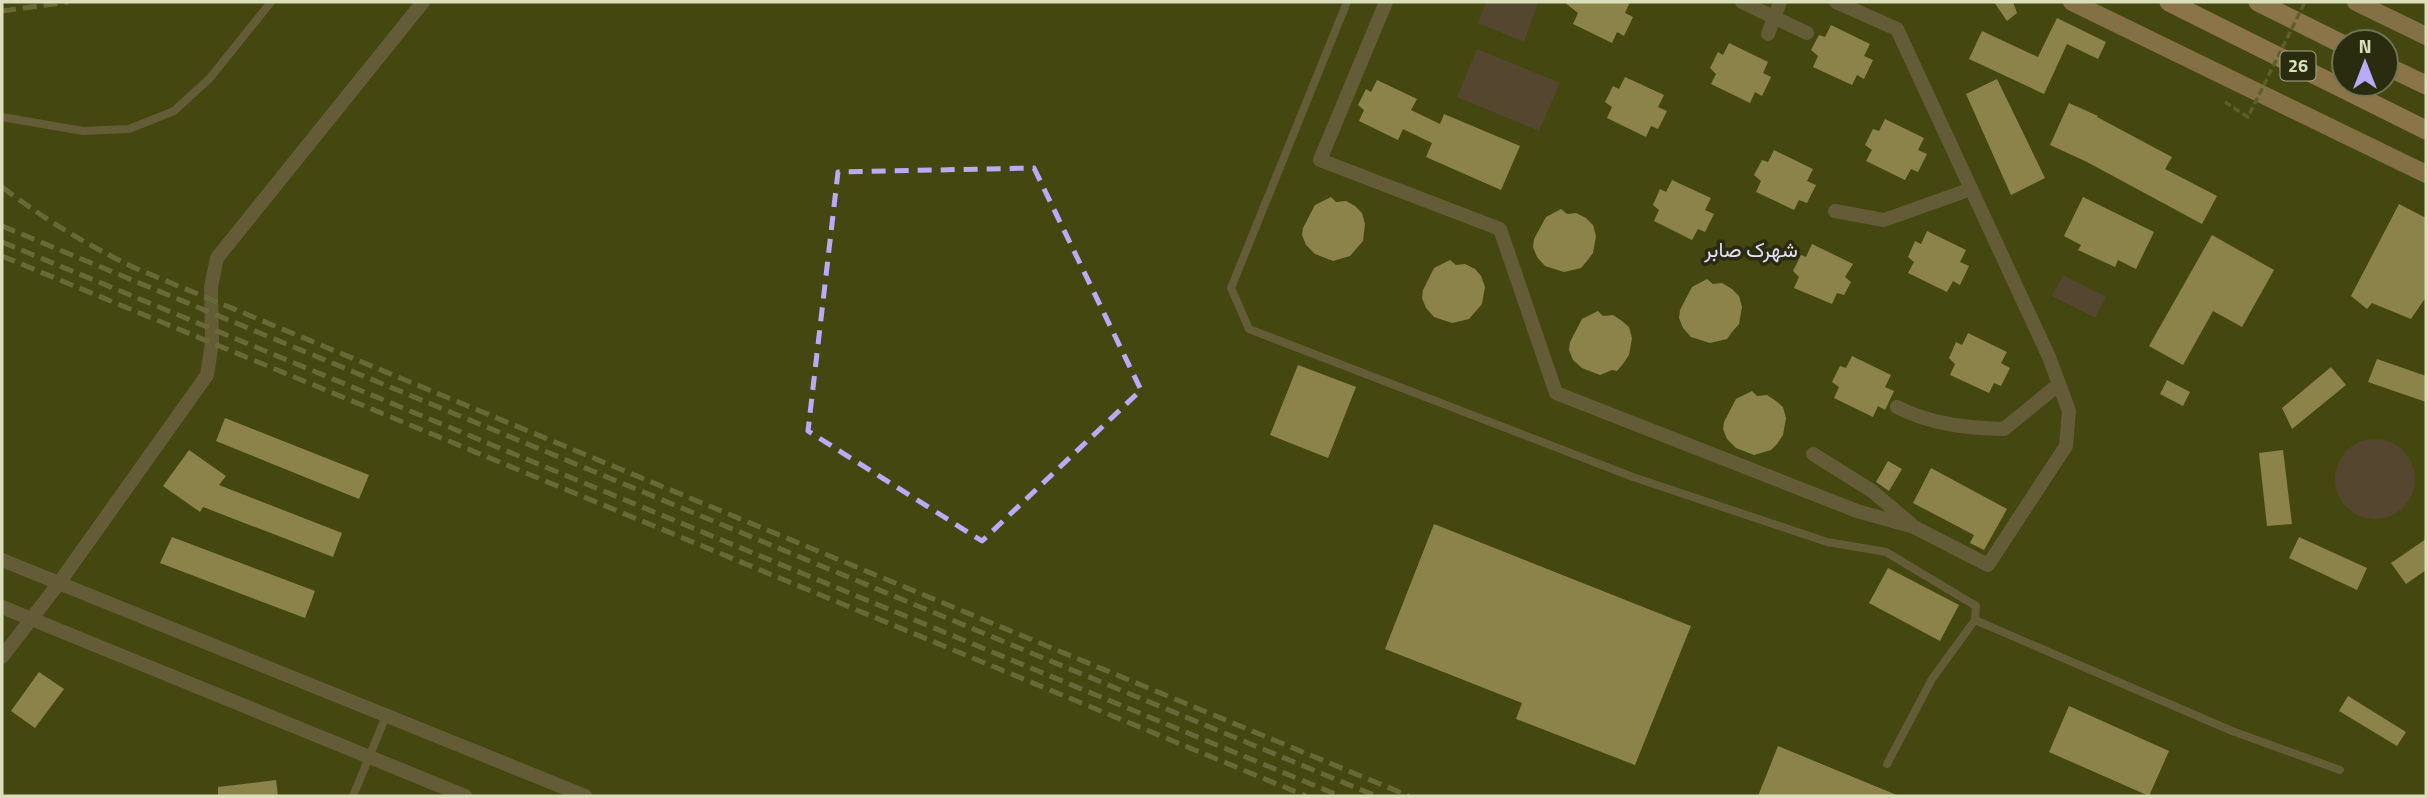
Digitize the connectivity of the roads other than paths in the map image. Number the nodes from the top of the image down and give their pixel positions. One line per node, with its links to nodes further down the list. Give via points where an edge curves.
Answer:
1 (271, 2): 19 (lane, via 210,78 174,111 129,129 83,131)
2 (423, 2): 29 (street, via 216,258 207,375)
3 (1347, 2): 32 (lane, via 1231,288 1249,329 1633,477 1827,542 1886,552 1976,606)
4 (1387, 2): 27 (street, via 1320,160 1500,229 1556,393 1857,511)
5 (1742, 2): 12 (street)
6 (1780, 2): 12 (street)
7 (1836, 2): 22 (street, via 1897,29)
8 (2072, 2): 21 (main road)
9 (2169, 2): 20 (highway, 26)
10 (2258, 2): 16 (highway)
11 (2356, 2): 15 (main road)
12 (1774, 17): 13 (street); 14 (street)
13 (1807, 33)
14 (1768, 34)
15 (2426, 36)
16 (2330, 38)
17 (2400, 72): 18 (highway)
18 (2426, 85)
19 (2, 117)
20 (2426, 130)
21 (2426, 174)
22 (1971, 189): 23 (street, via 1884,220); 24 (street)
23 (1835, 211)
24 (2059, 384): 25 (street, via 2004,429 1968,428 1916,417); 27 (street, via 2069,411 2066,446 1988,565)
25 (1897, 407)
26 (1813, 454): 27 (street, via 1872,491)
27 (1914, 527)
28 (2, 561): 29 (street)
29 (59, 583): 31 (street); 34 (street)
30 (2, 607): 31 (street)
31 (30, 619): 33 (street); 35 (street)
32 (1975, 620): 36 (lane, via 1932,679); 37 (lane, via 2232,731)
33 (2, 657)
34 (386, 716): 35 (lane); 40 (street)
35 (369, 757): 38 (lane); 39 (street)
36 (1888, 764)
37 (2340, 770)
38 (353, 796)
39 (465, 796)
40 (585, 796)

